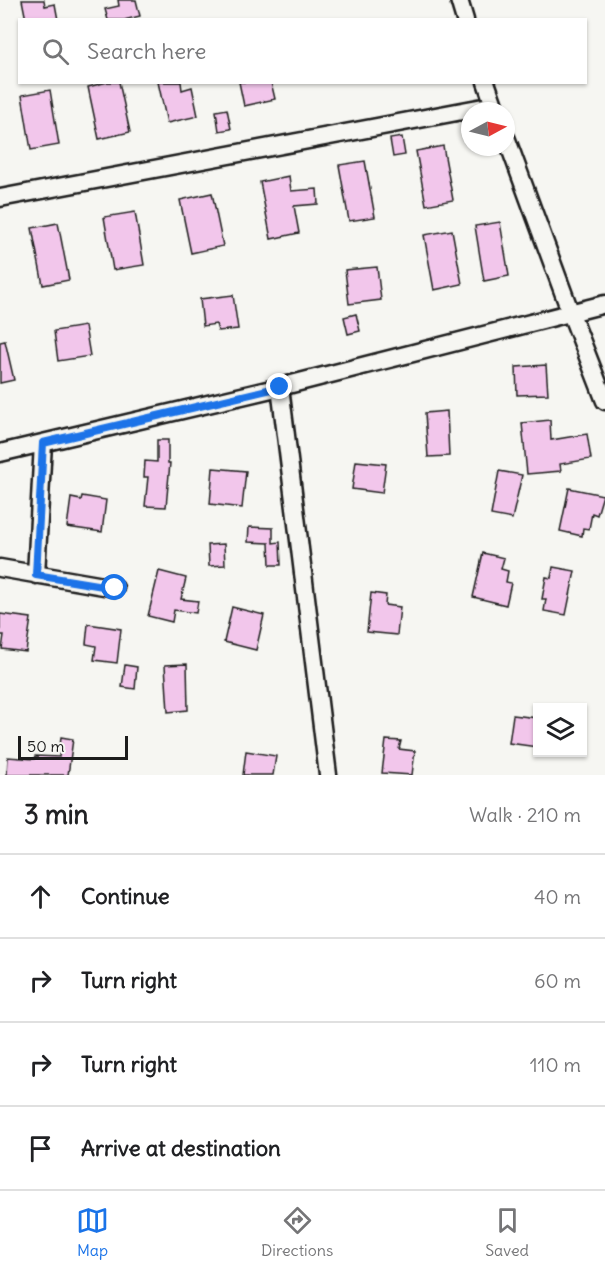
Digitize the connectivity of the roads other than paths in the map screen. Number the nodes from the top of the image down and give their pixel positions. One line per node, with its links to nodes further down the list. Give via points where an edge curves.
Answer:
1 (459, 0): 2 (street)
2 (464, 18)
3 (487, 84): 4 (street)
4 (493, 102)
5 (461, 114): 7 (street)
6 (513, 156): 9 (street)
7 (0, 198)
8 (605, 304): 9 (street)
9 (570, 311): 10 (street); 11 (street)
10 (280, 387): 12 (street); 17 (street)
11 (605, 401)
12 (43, 443): 13 (street); 15 (street)
13 (0, 453)
14 (0, 568): 15 (street)
15 (36, 575): 16 (street)
16 (115, 588)
17 (328, 775)

